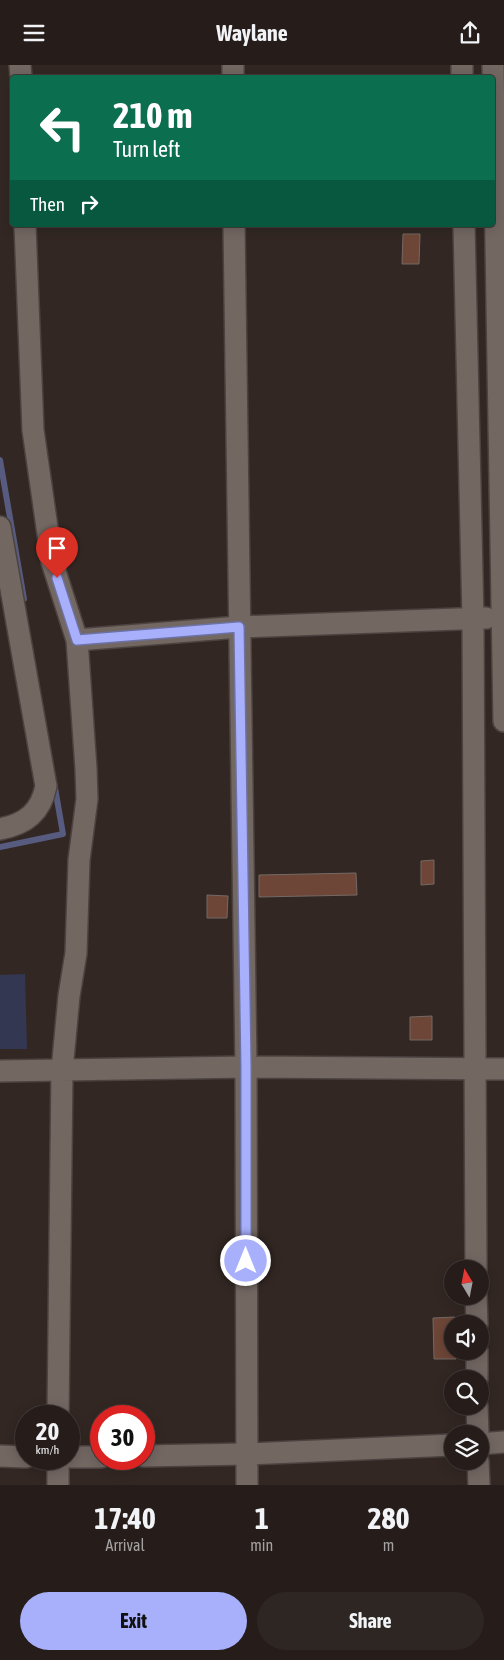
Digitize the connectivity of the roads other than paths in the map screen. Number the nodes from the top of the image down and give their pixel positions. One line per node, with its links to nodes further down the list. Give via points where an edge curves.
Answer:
1 (25, 227): 9 (street, via 33,430 52,562)
2 (234, 227): 8 (street)
3 (464, 227): 7 (street)
4 (494, 227): 6 (street)
5 (0, 527): 11 (street, via 46,786 43,800 26,821)
6 (503, 617): 7 (street); 10 (street)
7 (473, 619): 8 (street); 13 (street)
8 (239, 627): 9 (street); 12 (street)
9 (77, 640): 15 (street, via 86,799 79,860 76,953)
10 (504, 721)
11 (0, 829)
12 (246, 1067): 13 (street); 15 (street); 22 (street)
13 (474, 1069): 14 (street); 17 (street)
14 (504, 1069)
15 (62, 1070): 16 (street); 18 (street)
16 (0, 1071)
17 (476, 1260)
18 (58, 1405)
19 (504, 1442): 20 (street)
20 (489, 1443)
21 (444, 1445): 22 (street)
22 (246, 1454): 24 (street); 29 (street)
23 (0, 1456): 25 (street)
24 (155, 1456)
25 (15, 1457)
26 (58, 1470): 28 (street)
27 (478, 1470): 30 (street)
28 (58, 1485)
29 (247, 1485)
30 (479, 1485)

